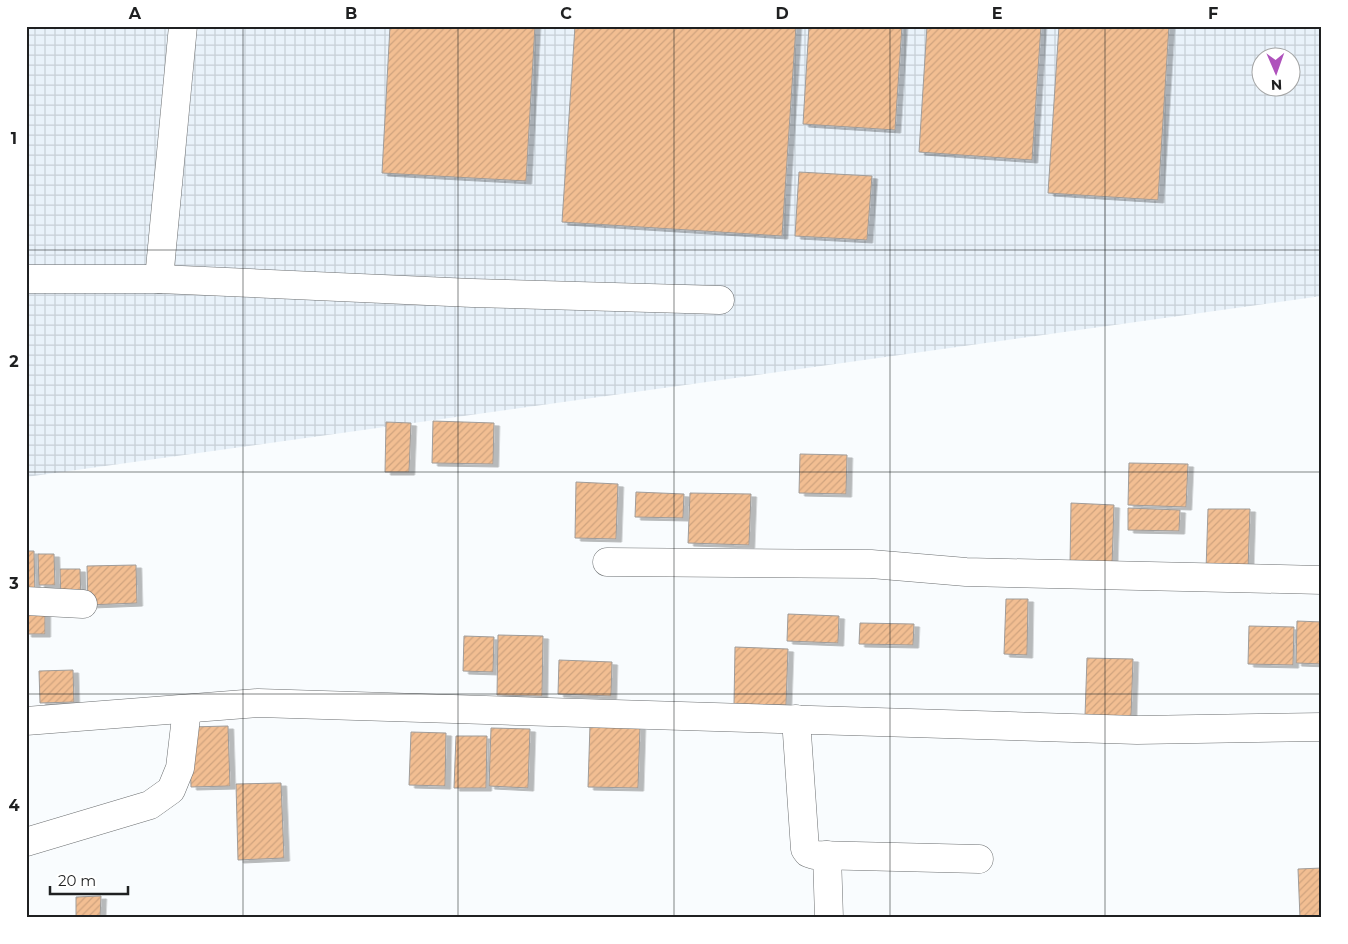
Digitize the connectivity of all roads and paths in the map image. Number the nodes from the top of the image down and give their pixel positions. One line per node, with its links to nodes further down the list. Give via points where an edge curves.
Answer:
1 (183, 26): 3 (street)
2 (26, 279): 3 (street)
3 (159, 279): 4 (street)
4 (720, 300)
5 (607, 562): 6 (street, via 872,564 966,572)
6 (1322, 580)
7 (26, 601): 8 (street)
8 (83, 604)
9 (187, 709): 10 (street, via 258,703); 11 (street); 13 (street, via 180,768 171,790 150,805)
10 (796, 720): 12 (street, via 1137,730); 14 (street, via 805,849 814,855)
11 (26, 722)
12 (1322, 727)
13 (26, 842)
14 (827, 855): 15 (street); 16 (street)
15 (979, 859)
16 (829, 918)

